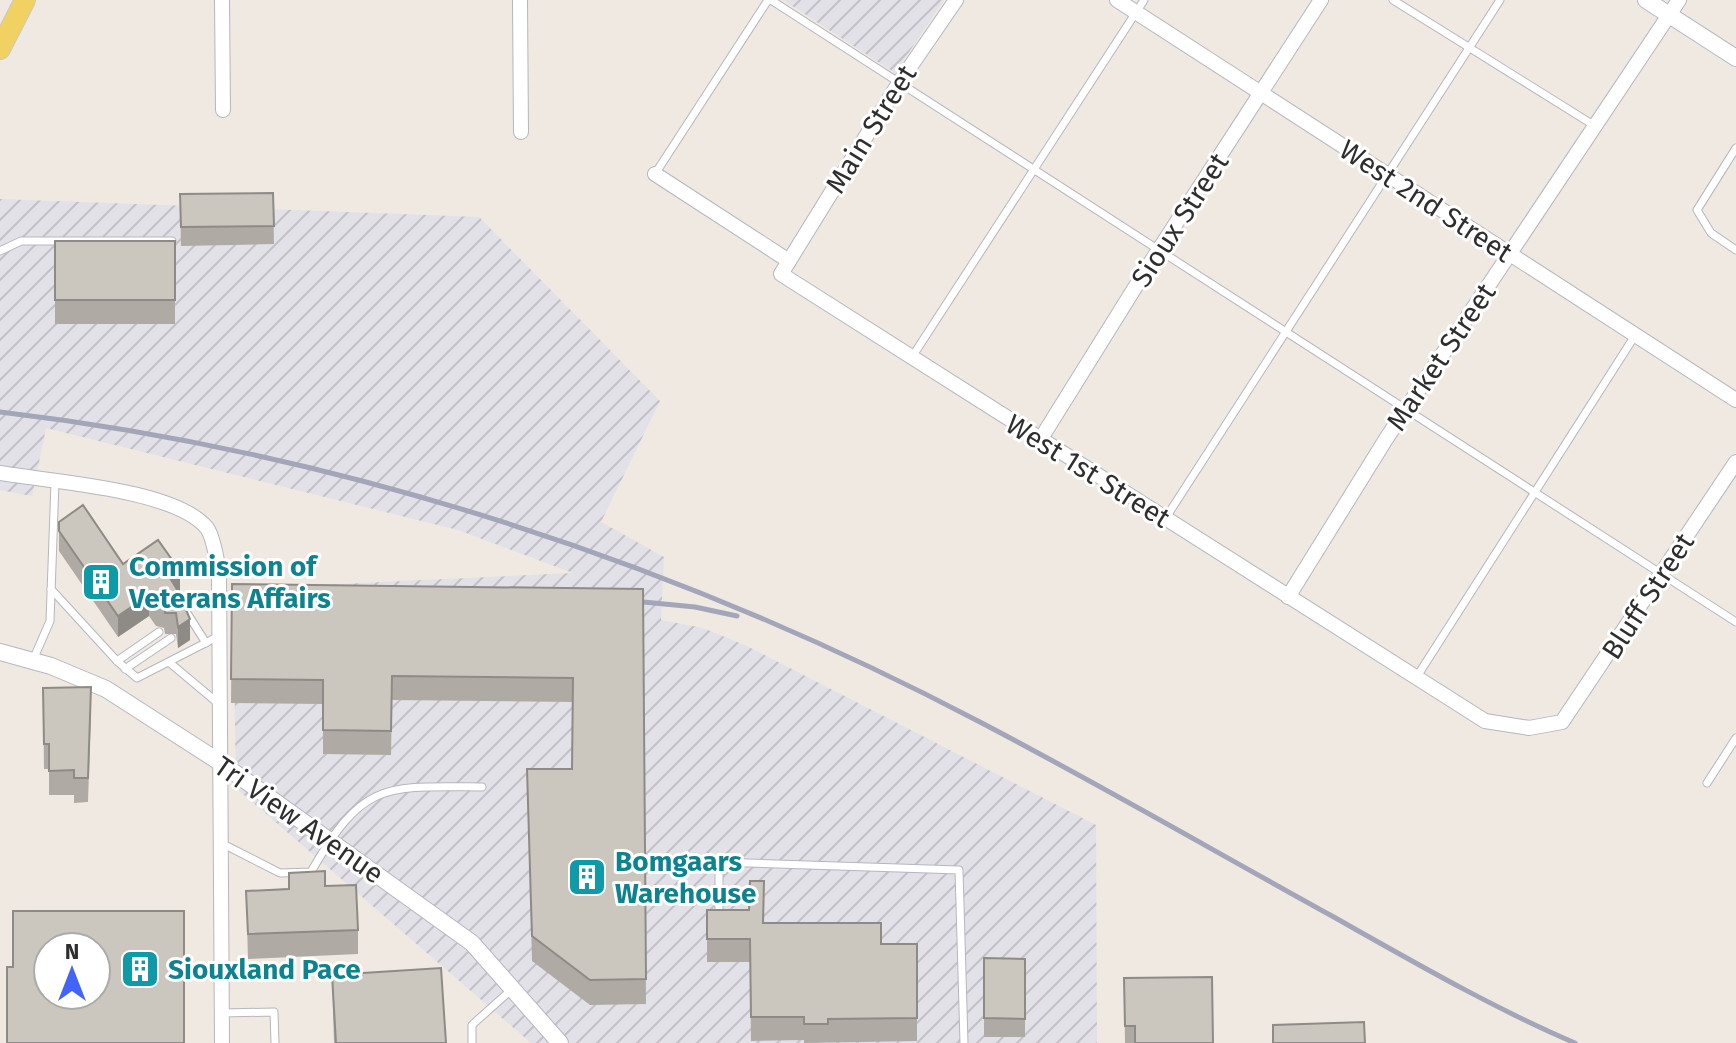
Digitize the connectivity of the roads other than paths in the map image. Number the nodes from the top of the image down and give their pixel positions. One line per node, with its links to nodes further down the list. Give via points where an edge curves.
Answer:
1 (25, 0): 15 (main road)
2 (222, 0): 19 (street)
3 (520, 0): 21 (street)
4 (769, 0): 17 (lane); 24 (lane)
5 (956, 0): 17 (street, Main Street)
6 (1117, 0): 12 (street, West 2nd Street)
7 (1321, 0): 18 (street, Sioux Street)
8 (1393, 0): 14 (lane)
9 (1500, 0): 14 (lane)
10 (1646, 0): 13 (street)
11 (1679, 0): 13 (street, Market Street)
12 (1140, 6): 18 (street, West 2nd Street); 23 (lane)
13 (1669, 15): 16 (street); 20 (street, Market Street)
14 (1470, 48): 20 (lane); 25 (lane)
15 (0, 49)
16 (1736, 58)
17 (899, 83): 23 (lane); 31 (street, Main Street)
18 (1263, 93): 25 (street, West 2nd Street); 29 (street, Sioux Street)
19 (223, 110)
20 (1595, 126): 30 (street, Market Street)
21 (521, 132)
22 (1736, 148): 27 (lane, via 1697,210 1711,233)
23 (1035, 169): 29 (lane); 34 (lane)
24 (655, 174): 31 (street)
25 (1386, 177): 30 (street, West 2nd Street); 32 (lane)
26 (172, 241): 28 (lane, via 21,241)
27 (1736, 250)
28 (0, 251)
29 (1158, 253): 32 (lane); 37 (street, Sioux Street)
30 (1509, 254): 33 (street, West 2nd Street); 36 (street, Market Street)
31 (789, 261): 34 (street, West 1st Street, via 781,274)
32 (1286, 334): 36 (lane); 42 (lane)
33 (1636, 334): 35 (street, West 2nd Street); 41 (lane)
34 (911, 359): 37 (street, West 1st Street)
35 (1736, 400)
36 (1407, 410): 41 (lane); 45 (street, Market Street)
37 (1040, 440): 42 (street, West 1st Street)
38 (1736, 462): 43 (street, Bluff Street)
39 (0, 473): 40 (street)
40 (55, 482): 44 (lane); 52 (street, via 143,496 186,509 209,531 219,570)
41 (1536, 493): 43 (lane); 58 (lane)
42 (1165, 519): 45 (street, West 1st Street)
43 (1663, 573): 47 (lane); 60 (street, Bluff Street, via 1574,709)
44 (51, 589): 54 (lane, via 50,621); 55 (lane)
45 (1288, 597): 58 (street, West 1st Street)
46 (182, 617): 48 (lane, via 187,613)
47 (1736, 622)
48 (193, 623): 49 (lane); 52 (lane)
49 (183, 629)
50 (159, 632): 55 (lane)
51 (171, 638): 57 (lane)
52 (212, 640): 56 (lane); 59 (street)
53 (0, 652): 54 (street, Tri View Avenue)
54 (33, 660): 62 (street, Tri View Avenue, via 106,689)
55 (117, 661): 57 (lane)
56 (170, 663): 57 (lane, via 137,678); 59 (lane)
57 (125, 669)
58 (1416, 678): 60 (street, West 1st Street, via 1485,721 1529,728)
59 (220, 705): 62 (street)
60 (1554, 725)
61 (1736, 738): 63 (lane)
62 (221, 763): 65 (street, Tri View Avenue); 66 (street)
63 (1707, 783)
64 (482, 787): 65 (lane, via 384,791 360,805)
65 (329, 841): 66 (lane, via 311,872 280,873); 68 (street, Tri View Avenue, via 472,943)
66 (221, 843): 69 (street)
67 (718, 920): 74 (lane, via 719,862 959,870)
68 (513, 989): 72 (lane, via 472,1025); 73 (street, Tri View Avenue)
69 (222, 1013): 70 (street); 71 (lane, via 274,1012)
70 (222, 1043)
71 (275, 1043)
72 (472, 1043)
73 (560, 1043)
74 (964, 1043)

